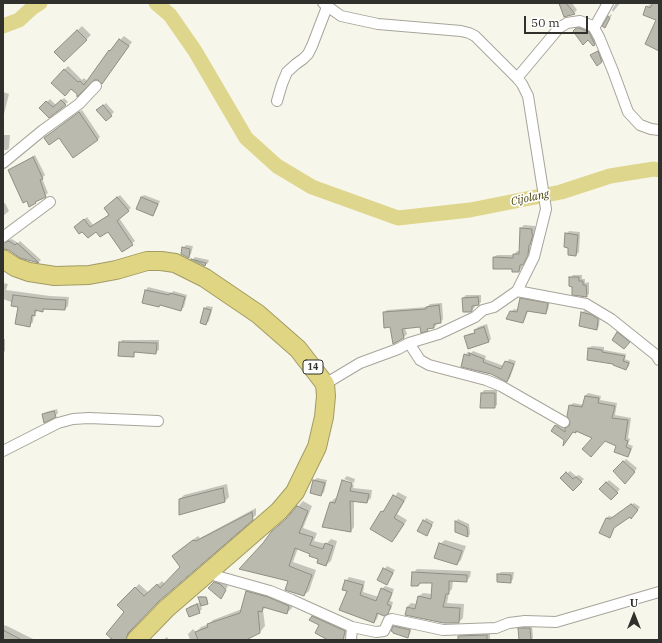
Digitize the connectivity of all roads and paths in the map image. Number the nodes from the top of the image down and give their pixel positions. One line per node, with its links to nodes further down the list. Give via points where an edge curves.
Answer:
1 (608, 3): 3 (street)
2 (325, 5): 4 (street, via 341,16 378,24 468,33 475,36); 6 (street, via 312,46 308,54 287,72)
3 (594, 28): 4 (street, via 580,21 567,23 559,28); 7 (street, via 628,112 640,125)
4 (517, 78): 12 (street, via 528,96 546,209 534,258)
5 (96, 86): 8 (street, via 79,104)
6 (277, 101)
7 (659, 130)
8 (3, 163)
9 (50, 202): 10 (street)
10 (3, 237)
11 (3, 259): 15 (highway, 14, via 29,272 56,276 89,275 147,261 175,263 206,278 258,314 298,349)
12 (518, 291): 13 (street, via 475,317 439,334); 14 (street, via 586,304 611,319)
13 (409, 343): 15 (street, via 360,363); 17 (street, via 420,360 429,365 501,386)
14 (659, 360)
15 (325, 384): 19 (highway, 14, via 324,417 316,447 295,492 279,511)
16 (158, 421): 18 (street, via 73,419)
17 (564, 422)
18 (3, 451)
19 (206, 573): 21 (street, via 270,591); 22 (highway, 14)
20 (659, 592): 21 (street, via 556,622 525,621 496,628 443,630 392,618 384,631)
21 (352, 627): 23 (street)
22 (136, 640)
23 (351, 640)

